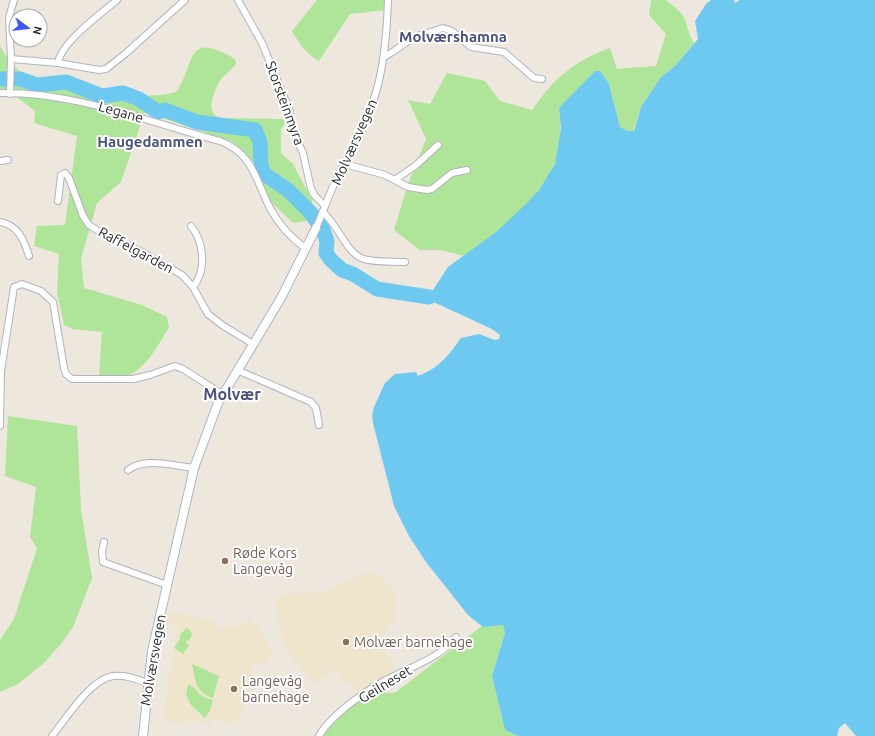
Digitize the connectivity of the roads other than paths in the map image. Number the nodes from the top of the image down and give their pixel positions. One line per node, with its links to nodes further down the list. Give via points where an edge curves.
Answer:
1 (14, 0): 7 (street, via 9,17)
2 (117, 0): 8 (street, via 66,46 58,57)
3 (185, 0): 8 (street, via 106,69)
4 (238, 0): 19 (street, Storsteinmyra, via 262,43 289,108 293,132 303,153 311,189)
5 (388, 0): 6 (street, Molværsvegen)
6 (384, 57): 9 (street, via 414,37 443,28 452,31 470,47 504,52 531,75); 15 (street, Molværsvegen, via 374,100)
7 (12, 59): 8 (street); 11 (street)
8 (58, 63)
9 (542, 79)
10 (0, 93): 11 (street, Legane)
11 (10, 94): 23 (street, Legane, via 76,100 220,141 233,147 245,156 251,165 270,209 283,229)
12 (438, 145): 17 (street)
13 (0, 160): 14 (street)
14 (8, 160)
15 (345, 164): 17 (street); 19 (street, Molværsvegen)
16 (467, 170): 17 (street, via 452,173 427,190 408,186)
17 (396, 179)
18 (58, 200): 26 (street, Raffelgarden, via 61,175 65,174 69,178 83,216 90,225 165,264)
19 (323, 212): 22 (street, Molværsvegen); 25 (street, via 359,258)
20 (0, 222): 24 (street, via 7,223 18,232 24,241)
21 (190, 226): 26 (street, via 197,233 202,248 200,271)
22 (316, 228): 23 (street, Molværsvegen)
23 (305, 248): 27 (street, Molværsvegen, via 284,292)
24 (28, 256)
25 (405, 262)
26 (193, 287): 27 (street, Raffelgarden, via 208,314)
27 (253, 344): 28 (street, Molværsvegen)
28 (237, 370): 29 (street, Molværsvegen); 30 (street, via 311,402 316,408)
29 (222, 394): 31 (street, via 183,368 175,366 133,379 72,379 64,368 53,302 41,291 22,284 14,287 10,308 1,372); 32 (street, Molværsvegen)
30 (319, 425)
31 (0, 426)
32 (194, 468): 33 (street, via 154,464 134,465); 35 (street, Molværsvegen)
33 (128, 470)
34 (104, 542): 35 (street, via 103,562)
35 (167, 585): 37 (street, Molværsvegen, via 152,651)
36 (456, 637): 40 (street, Geilneset, via 443,650 370,690 328,723)
37 (148, 683): 38 (street, via 126,676 102,680 90,690); 39 (street, Molværsvegen)
38 (52, 736)
39 (143, 736)
40 (319, 736)

